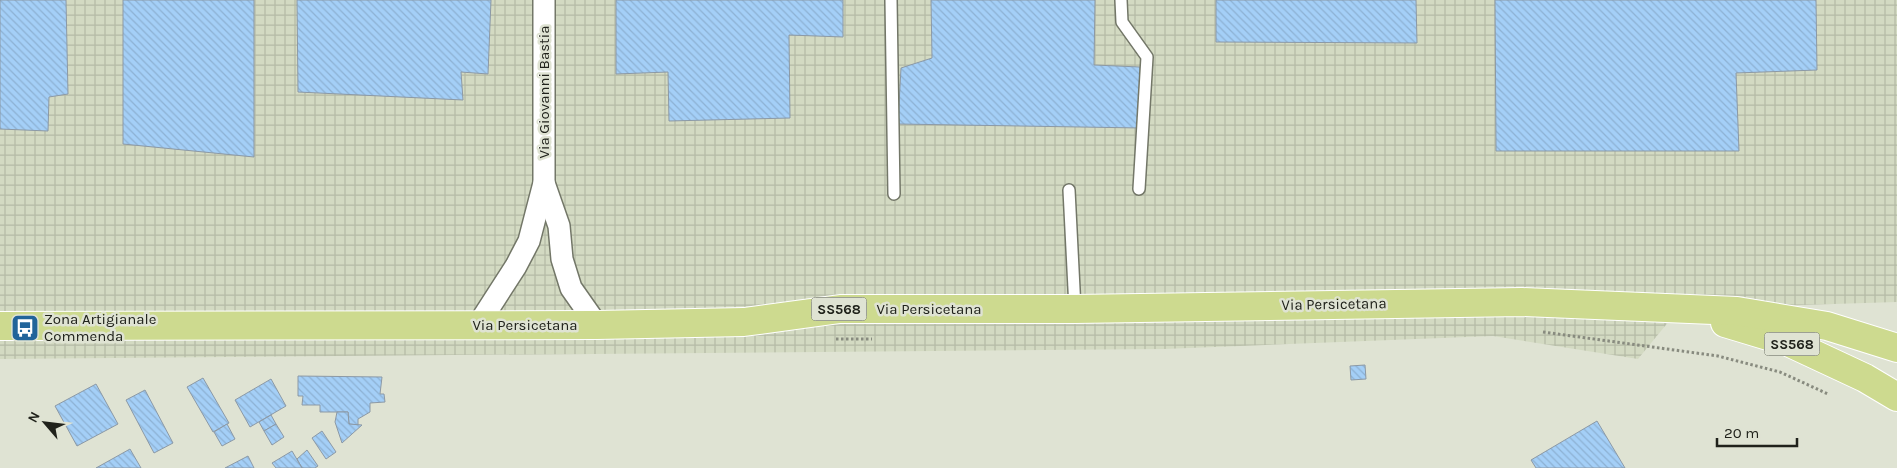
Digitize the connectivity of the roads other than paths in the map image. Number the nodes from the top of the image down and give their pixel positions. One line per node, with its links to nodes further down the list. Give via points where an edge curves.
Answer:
1 (544, 0): 4 (street, Via Giovanni Bastia)
2 (891, 0): 7 (lane)
3 (1121, 0): 5 (lane, via 1122,22 1147,57)
4 (544, 183): 10 (street, Via Giovanni Bastia, via 529,241); 11 (street, Via Giovanni Bastia, via 559,226 562,259 571,288)
5 (1140, 188)
6 (1069, 190): 8 (lane)
7 (894, 194)
8 (1075, 309): 9 (main road, Via Persicetana / SS568, via 1512,302); 11 (main road, Via Persicetana / SS568, via 840,309 744,322)
9 (1679, 309): 13 (main road, Via Persicetana / SS568, via 1737,311 1788,319 1827,326); 14 (main road, Via Persicetana / SS568, via 1788,342 1865,378)
10 (478, 325): 11 (main road, Via Persicetana / SS568); 12 (main road, Via Persicetana / SS568)
11 (597, 325)
12 (0, 326)
13 (1897, 348)
14 (1897, 397)

